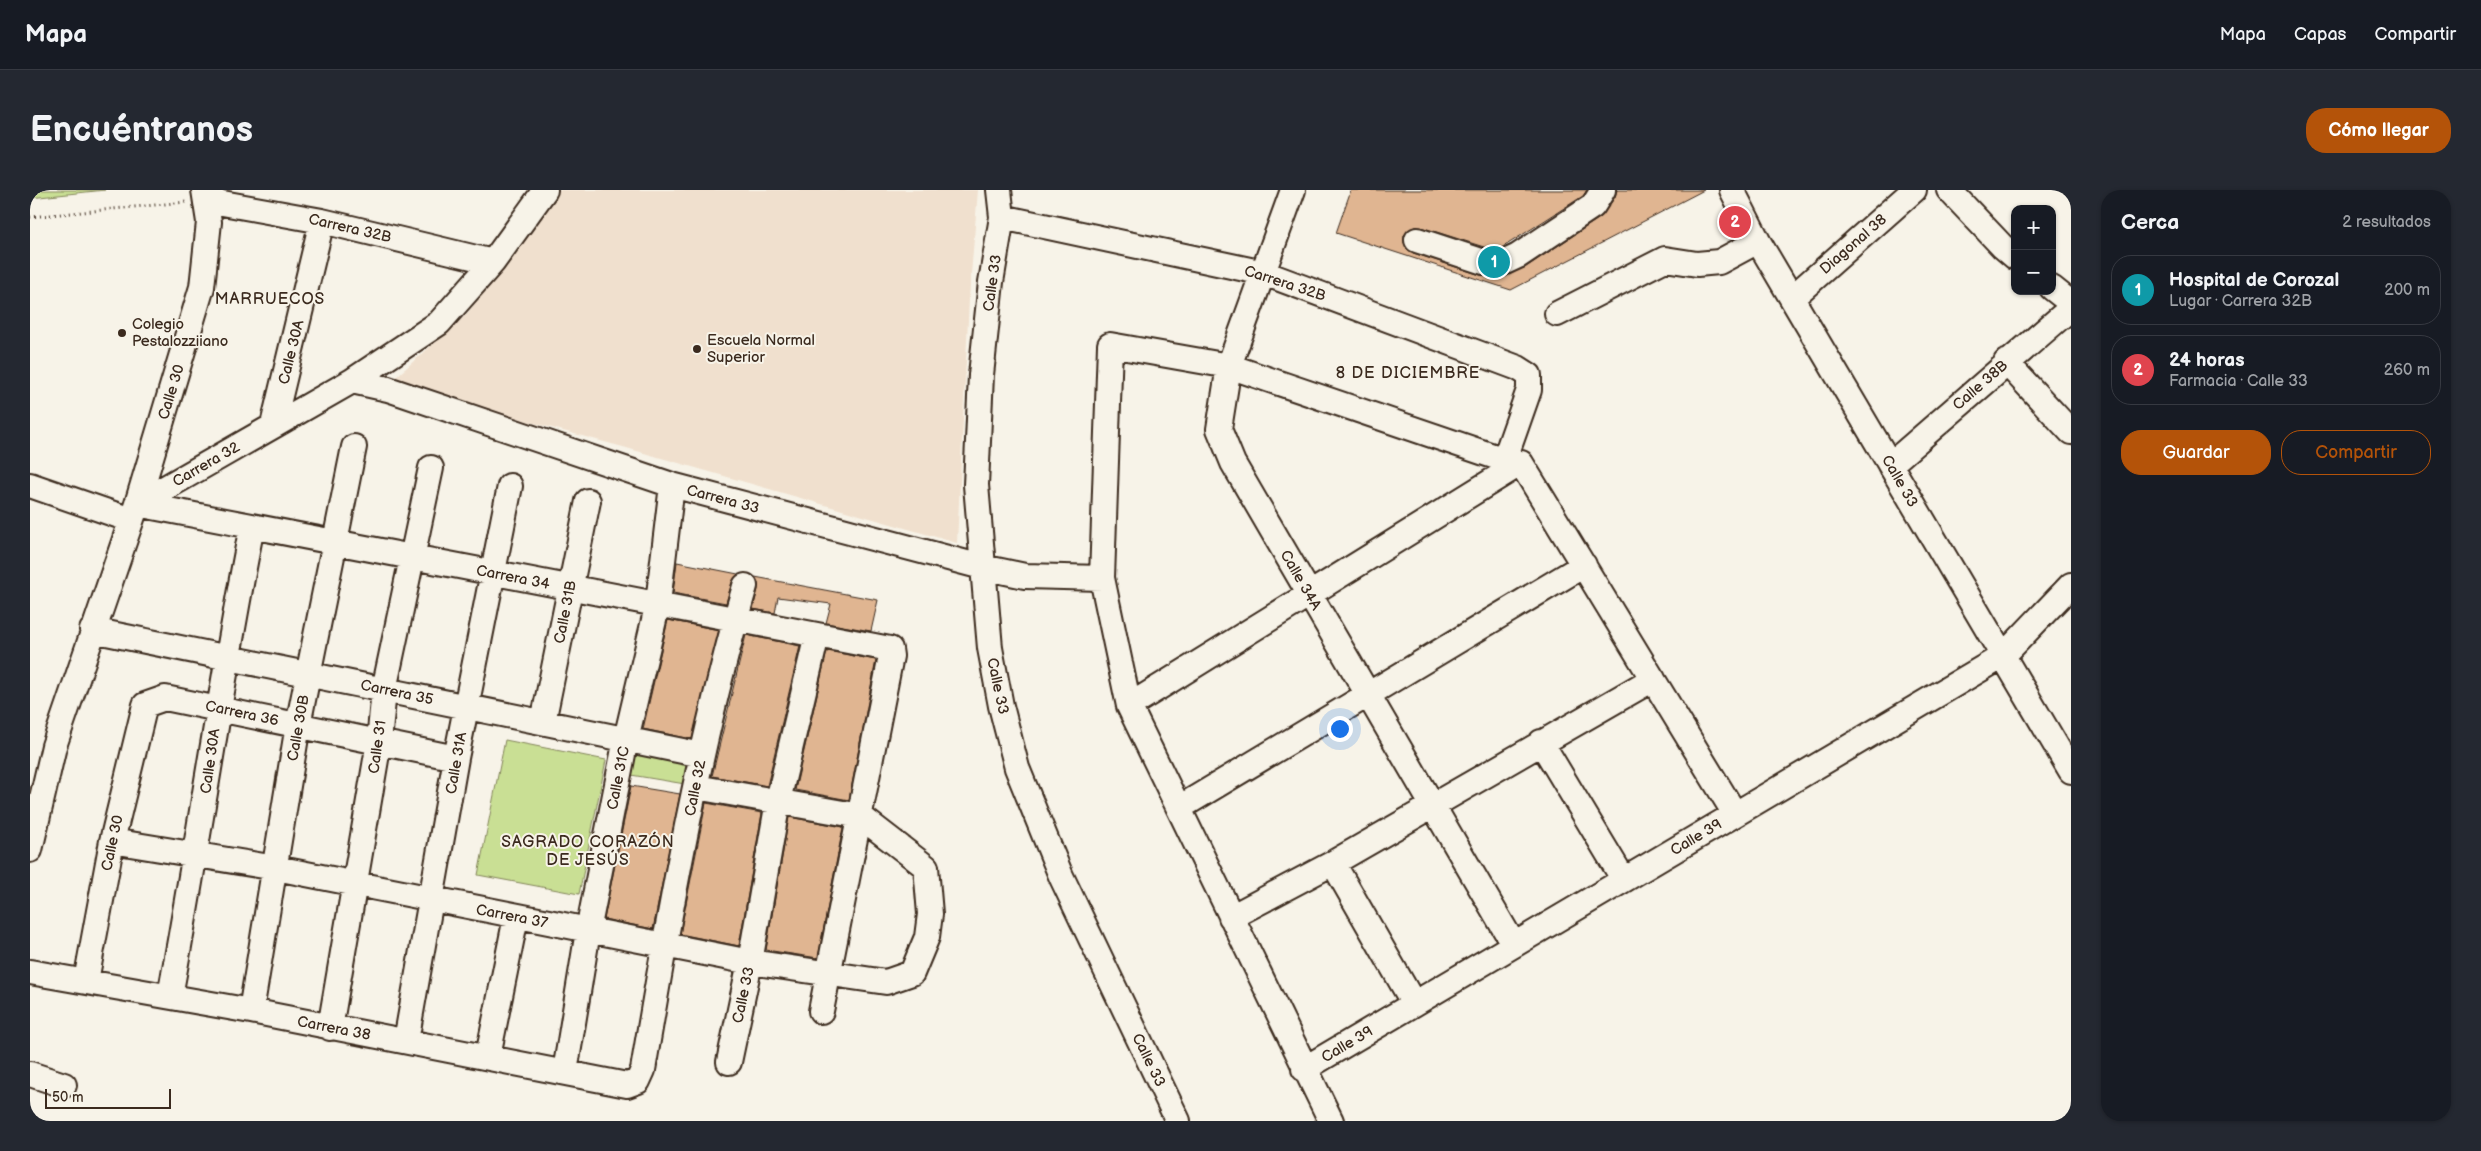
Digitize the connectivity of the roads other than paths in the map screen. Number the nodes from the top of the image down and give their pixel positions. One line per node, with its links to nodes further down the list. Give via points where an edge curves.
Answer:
1 (545, 190): 15 (street, Carrera 32)
2 (999, 190): 10 (street, Calle 33)
3 (1015, 190): 10 (street, Calle 33)
4 (1293, 190): 16 (street, Calle 34A)
5 (1603, 190): 12 (street, via 1593,206 1503,264 1484,262)
6 (1914, 190): 18 (street, Diagonal 38)
7 (1949, 190): 14 (street)
8 (1737, 192): 13 (street, Calle 33)
9 (205, 195): 11 (street, Carrera 32B); 34 (street, Calle 30, via 209,222 202,286)
10 (1002, 217): 16 (street, Carrera 32B); 39 (street, Calle 33, via 981,375 976,485)
11 (322, 221): 15 (street, Carrera 32B); 25 (street, Calle 30A)
12 (1417, 240)
13 (1758, 241): 18 (street, Calle 33); 21 (street, via 1719,262 1697,264 1666,259)
14 (2011, 254)
15 (492, 262): 24 (street, Carrera 32, via 439,323)
16 (1264, 272): 23 (street, Calle 34A); 23 (street, Carrera 32B, via 1518,368 1529,376 1529,390 1509,447 1504,456 1496,457)
17 (2056, 291): 19 (street)
18 (1792, 298): 28 (street, Calle 33)
19 (2071, 303)
20 (2071, 308): 22 (street, Calle 38B)
21 (1557, 314)
22 (2006, 362): 26 (street); 28 (street, Calle 38B)
23 (1229, 366): 41 (street, via 1110,345); 45 (street, Calle 34A, via 1219,430 1233,463)
24 (352, 381): 25 (street, Carrera 32); 31 (street, Carrera 33, via 388,389)
25 (273, 425): 34 (street, Carrera 32)
26 (2071, 432)
27 (354, 447): 36 (street, Calle 30B)
28 (1890, 464): 50 (street, Calle 33)
29 (431, 468): 37 (street, Calle 31)
30 (30, 485): 34 (street, Carrera 34)
31 (672, 485): 39 (street, Carrera 33); 46 (street, Calle 31C)
32 (510, 486): 40 (street, Calle 31A)
33 (588, 501): 44 (street, Calle 31B)
34 (134, 512): 35 (street, Carrera 34); 48 (street)
35 (252, 526): 36 (street, Carrera 34); 51 (street, Calle 30A)
36 (334, 542): 37 (street, Carrera 34); 52 (street, Calle 30B)
37 (412, 557): 40 (street, Carrera 34); 54 (street, Calle 31)
38 (1584, 565): 45 (street, via 1522,463); 53 (street); 55 (street)
39 (982, 567): 41 (street, Carrera 33, via 1025,576); 104 (street, Calle 33, via 990,648 1017,768 1061,876)
40 (493, 573): 44 (street, Carrera 34); 58 (street, Calle 31A)
41 (1102, 578): 57 (street)
42 (2071, 585): 50 (street, Calle 39)
43 (745, 586): 47 (street, Calle 32)
44 (570, 588): 46 (street, Carrera 34); 60 (street, Calle 31B)
45 (1310, 594): 55 (street, Calle 34A); 57 (street)
46 (658, 603): 47 (street, Carrera 34); 62 (street, Calle 31C)
47 (735, 620): 49 (street, Carrera 34); 65 (street, Calle 32)
48 (92, 630): 51 (street, Carrera 35); 75 (street, via 54,746)
49 (817, 635): 69 (street, Calle 33); 73 (street, Carrera 34, via 890,649)
50 (2003, 656): 67 (street, Calle 33); 72 (street, Calle 39)
51 (226, 657): 52 (street, Carrera 35); 59 (street, Calle 30A)
52 (308, 674): 54 (street, Carrera 35); 61 (street, Calle 30B)
53 (1653, 678): 64 (street); 72 (street)
54 (384, 690): 58 (street, Carrera 35); 63 (street, Calle 31)
55 (1368, 694): 70 (street, Calle 34A); 71 (street)
56 (145, 705): 59 (street, Carrera 36, via 166,698); 74 (street, Calle 30)
57 (1130, 706): 71 (street)
58 (467, 707): 60 (street, Carrera 35); 66 (street, Calle 31A)
59 (218, 708): 61 (street, Carrera 36); 76 (street, Calle 30A)
60 (543, 722): 62 (street, Carrera 35)
61 (298, 725): 63 (street, Carrera 36); 78 (street, Calle 30B)
62 (626, 739): 65 (street, Carrera 35); 84 (street, Calle 31C)
63 (378, 742): 66 (street, Carrera 36); 80 (street, Calle 31)
64 (1541, 742): 70 (street); 79 (street)
65 (702, 755): 68 (street, Calle 32)
66 (456, 758): 81 (street, Calle 31A)
67 (2071, 771)
68 (696, 787): 69 (street); 86 (street, Calle 32)
69 (778, 801): 73 (street); 87 (street, Calle 33)
70 (1432, 805): 77 (street); 85 (street, Calle 34A)
71 (1179, 808): 83 (street)
72 (1736, 814): 79 (street, Calle 39)
73 (860, 816): 89 (street); 89 (street, Carrera 37, via 926,866 930,914 927,937 912,973 886,982)
74 (112, 841): 76 (street, Carrera 37); 90 (street, Calle 30)
75 (30, 850)
76 (196, 856): 78 (street, Carrera 37); 91 (street, Calle 30A)
77 (1333, 864): 83 (street); 92 (street)
78 (276, 868): 80 (street, Carrera 37); 93 (street, Calle 30B)
79 (1624, 880): 85 (street, Calle 39)
80 (354, 884): 81 (street, Carrera 37); 95 (street, Calle 31)
81 (432, 900): 82 (street, Carrera 37); 96 (street, Calle 31A)
82 (516, 917): 84 (street, Carrera 37); 97 (street)
83 (1231, 917): 99 (street)
84 (588, 931): 86 (street, Carrera 37); 100 (street, Calle 31C)
85 (1514, 945): 92 (street, Calle 39)
86 (664, 946): 87 (street, Carrera 37); 102 (street, Calle 32, via 643,1070)
87 (750, 962): 89 (street, Carrera 37); 98 (street, Calle 33)
88 (30, 972): 90 (street, Carrera 38)
89 (829, 972): 94 (street)
90 (86, 981): 91 (street, Carrera 38)
91 (170, 996): 93 (street, Carrera 38)
92 (1414, 1004): 99 (street, Calle 39)
93 (251, 1011): 95 (street, Carrera 38)
94 (821, 1011)
95 (330, 1028): 96 (street, Carrera 38)
96 (406, 1040): 97 (street, Carrera 38)
97 (488, 1056): 100 (street, Carrera 38)
98 (729, 1062)
99 (1304, 1069): 105 (street)
100 (565, 1072): 102 (street, Carrera 38, via 626,1084)
101 (30, 1074): 103 (street)
102 (638, 1081)
103 (64, 1085)
104 (1178, 1121)
105 (1331, 1121)

